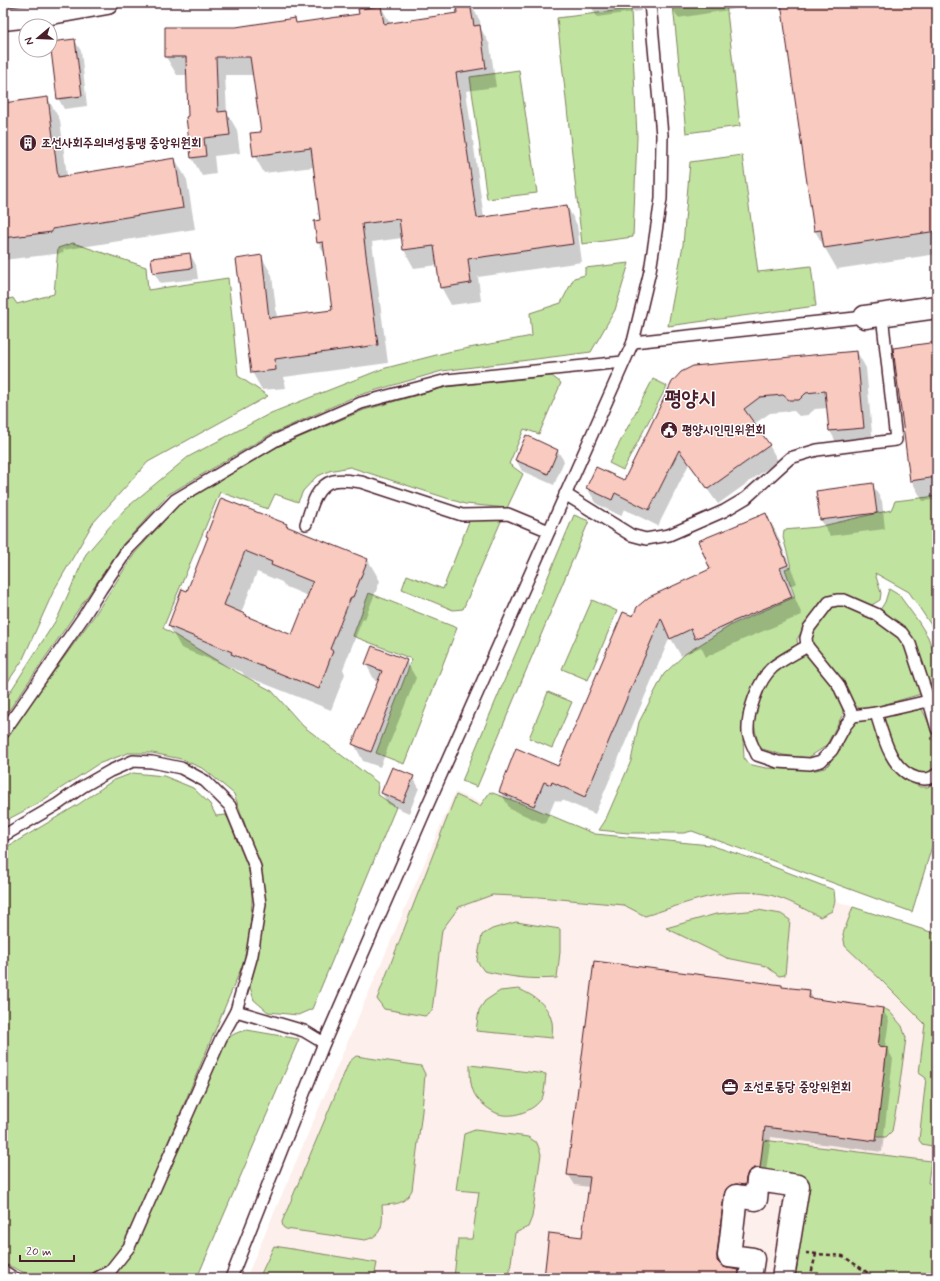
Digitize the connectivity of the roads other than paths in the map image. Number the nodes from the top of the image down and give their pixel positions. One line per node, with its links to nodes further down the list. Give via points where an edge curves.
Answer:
1 (107, 3): 3 (street)
2 (650, 3): 6 (lane, via 662,135 661,199 650,271)
3 (3, 19)
4 (937, 307): 5 (street)
5 (873, 316): 6 (lane); 8 (lane, via 896,440 817,450 790,458 746,498 724,512 668,535 646,539 631,535)
6 (633, 342): 7 (lane)
7 (623, 362): 8 (lane); 16 (lane, via 447,380 361,403 276,440 174,500 128,549)
8 (565, 494): 10 (lane)
9 (306, 524): 10 (lane, via 317,494 333,481 344,480 361,482 462,515 508,514)
10 (549, 531): 20 (lane)
11 (807, 646): 12 (lane, via 809,628 829,602 844,600 876,614 902,634 910,644); 14 (lane, via 838,684); 14 (lane, via 773,667 765,675 754,697 748,733 757,755 778,762 810,764 822,761)
12 (933, 700): 13 (lane); 15 (lane)
13 (876, 713): 14 (lane); 17 (lane, via 890,752 906,773 924,780)
14 (853, 716)
15 (937, 729)
16 (3, 733)
17 (937, 774)
18 (3, 836): 19 (lane, via 110,771 133,761 181,768 206,781 230,806 255,867 260,904 252,955)
19 (236, 1011): 20 (lane, via 304,1031); 23 (lane, via 221,1038 130,1247 110,1271)
20 (324, 1043): 24 (lane)
21 (3, 1271): 22 (lane)
22 (14, 1278)
23 (96, 1278)
24 (231, 1278)
25 (750, 1278): 26 (street, via 753,1259 729,1256 736,1196 756,1199 758,1180 798,1186)
26 (783, 1278)

